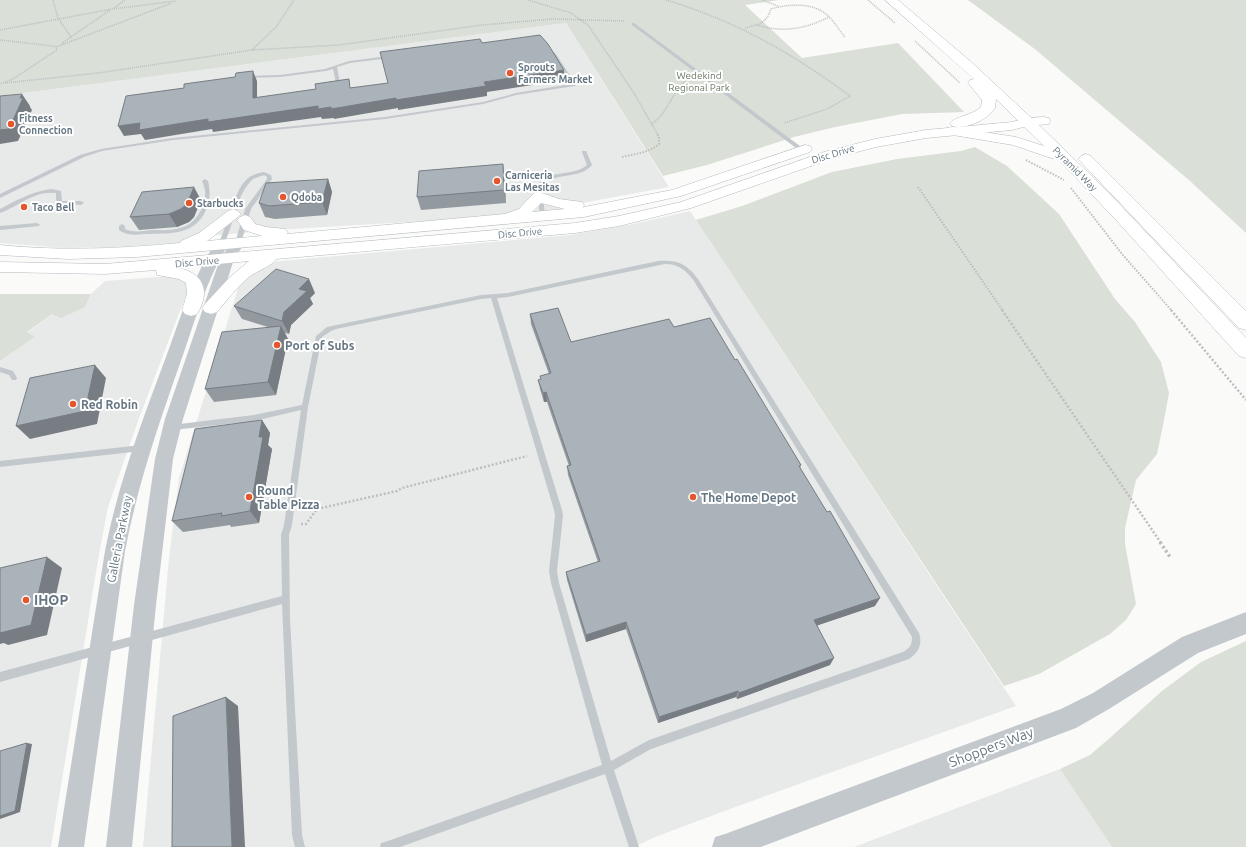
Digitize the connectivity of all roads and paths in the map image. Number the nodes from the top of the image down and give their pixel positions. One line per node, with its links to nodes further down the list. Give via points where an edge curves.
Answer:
1 (54, 0): 15 (path)
2 (125, 0): 12 (path)
3 (177, 0): 12 (path); 28 (path)
4 (294, 0): 29 (path, via 279,25)
5 (528, 0): 14 (path)
6 (666, 0): 20 (path)
7 (762, 0): 11 (path)
8 (868, 0): 19 (path)
9 (891, 0): 27 (main road, Pyramid Way)
10 (906, 0): 38 (main road, Pyramid Way, via 970,54)
11 (778, 6): 13 (path, via 814,8); 18 (path, via 771,10 768,18)
12 (112, 9): 15 (path); 22 (path)
13 (829, 17): 18 (path, via 816,24 794,30 771,29); 24 (path)
14 (579, 18): 16 (path); 29 (path, via 520,20 317,48); 39 (path, via 598,38)
15 (59, 19): 21 (path); 22 (path)
16 (628, 21)
17 (633, 24): 32 (lane)
18 (757, 25): 20 (path)
19 (899, 26)
20 (745, 28): 41 (path, via 807,64 850,96 828,110)
21 (1, 30)
22 (70, 36): 28 (path)
23 (910, 36): 37 (path)
24 (845, 37)
25 (0, 40): 28 (path)
26 (544, 43): 50 (lane, via 574,85 510,95 484,103 385,118 101,150 82,156)
27 (942, 43): 38 (main road, Pyramid Way); 40 (main road, via 940,48 989,100 985,112)
28 (56, 47): 34 (path, via 57,50 52,54)
29 (252, 50): 34 (path, via 112,72)
30 (397, 56): 31 (lane, via 349,62)
31 (335, 67): 33 (lane, via 280,76); 35 (lane)
32 (698, 73): 39 (path, via 681,83 660,120); 41 (lane)
33 (240, 78)
34 (4, 83): 36 (path)
35 (338, 83)
36 (0, 84)
37 (963, 86)
38 (1036, 122): 40 (main road, Disc Drive, via 1012,126); 46 (main road, Pyramid Way); 73 (main road, Pyramid Way, via 1112,185)
39 (652, 124): 44 (path, via 659,137 659,144 643,153)
40 (954, 127): 42 (main road, Disc Drive, via 872,133); 46 (main road, via 1016,141); 53 (main road, Disc Drive, via 850,149)
41 (773, 129): 42 (lane)
42 (802, 150): 48 (main road, Disc Drive); 53 (main road, via 792,161 725,186)
43 (584, 152): 51 (lane, via 590,165 587,168 545,180 540,187)
44 (622, 157)
45 (1024, 157): 77 (path, via 1067,182 1122,254)
46 (1065, 158): 74 (main road, Pyramid Way)
47 (205, 181): 59 (lane, via 209,196 194,225 174,230 130,233 122,230)
48 (702, 185): 51 (main road, via 572,206 552,202); 56 (main road, Disc Drive, via 618,206)
49 (918, 187): 84 (path)
50 (0, 196)
51 (540, 196): 56 (lane, via 543,211); 57 (main road, via 524,212)
52 (81, 203): 54 (lane, via 61,202 59,192 51,191 36,194)
53 (694, 203): 62 (main road, Disc Drive, via 575,228)
54 (0, 211)
55 (239, 217): 55 (lane, via 270,179 269,176 264,173 247,182 240,194); 61 (main road, via 249,227 271,232 323,229); 64 (main road, via 198,240 174,248); 65 (lane); 65 (lane)
56 (540, 217): 57 (main road, Disc Drive); 62 (main road, via 524,225 453,232)
57 (488, 222): 61 (main road, Disc Drive)
58 (37, 225): 60 (lane)
59 (122, 226)
60 (0, 228)
61 (383, 231): 65 (main road, Disc Drive)
62 (400, 244): 66 (main road, Disc Drive)
63 (0, 250): 67 (main road, Disc Drive)
64 (151, 251): 65 (main road, Disc Drive); 67 (main road, Disc Drive)
65 (224, 252): 66 (main road, Disc Drive); 70 (main road, Disc Drive); 72 (street, Galleria Parkway)
66 (296, 253): 72 (main road, via 253,265)
67 (45, 254): 68 (main road)
68 (0, 257)
69 (0, 267): 70 (main road, Disc Drive)
70 (106, 269): 72 (main road, via 184,274 194,281)
71 (492, 296): 78 (lane, via 329,329 319,336 317,341); 90 (lane, via 558,510 554,583); 90 (lane, via 508,295 658,263 673,263 687,268 916,636 917,644 906,656 649,745)
72 (201, 309): 79 (street, Galleria Parkway); 80 (street, Galleria Parkway)
73 (1246, 323)
74 (1246, 351)
75 (0, 369): 76 (lane, via 11,373)
76 (14, 378)
77 (1246, 400)
78 (305, 407): 79 (lane, via 254,418); 85 (lane, via 285,535)
79 (172, 427): 87 (street, Galleria Parkway, via 164,459)
80 (141, 448): 82 (lane); 88 (street, Galleria Parkway, via 121,524)
81 (527, 456): 83 (path, via 397,491 317,509 306,524)
82 (0, 464)
83 (302, 524)
84 (1170, 557)
85 (285, 599): 87 (lane); 93 (lane, via 297,835)
86 (1246, 623): 96 (street, Shoppers Way, via 1190,645 1101,701 1067,719)
87 (141, 639): 88 (lane); 92 (street, Galleria Parkway)
88 (100, 649): 89 (lane); 91 (street, Galleria Parkway)
89 (0, 677)
90 (608, 768): 94 (lane); 95 (lane)
91 (71, 847)
92 (119, 847)
93 (300, 847)
94 (385, 847)
95 (634, 847)
96 (725, 847)

